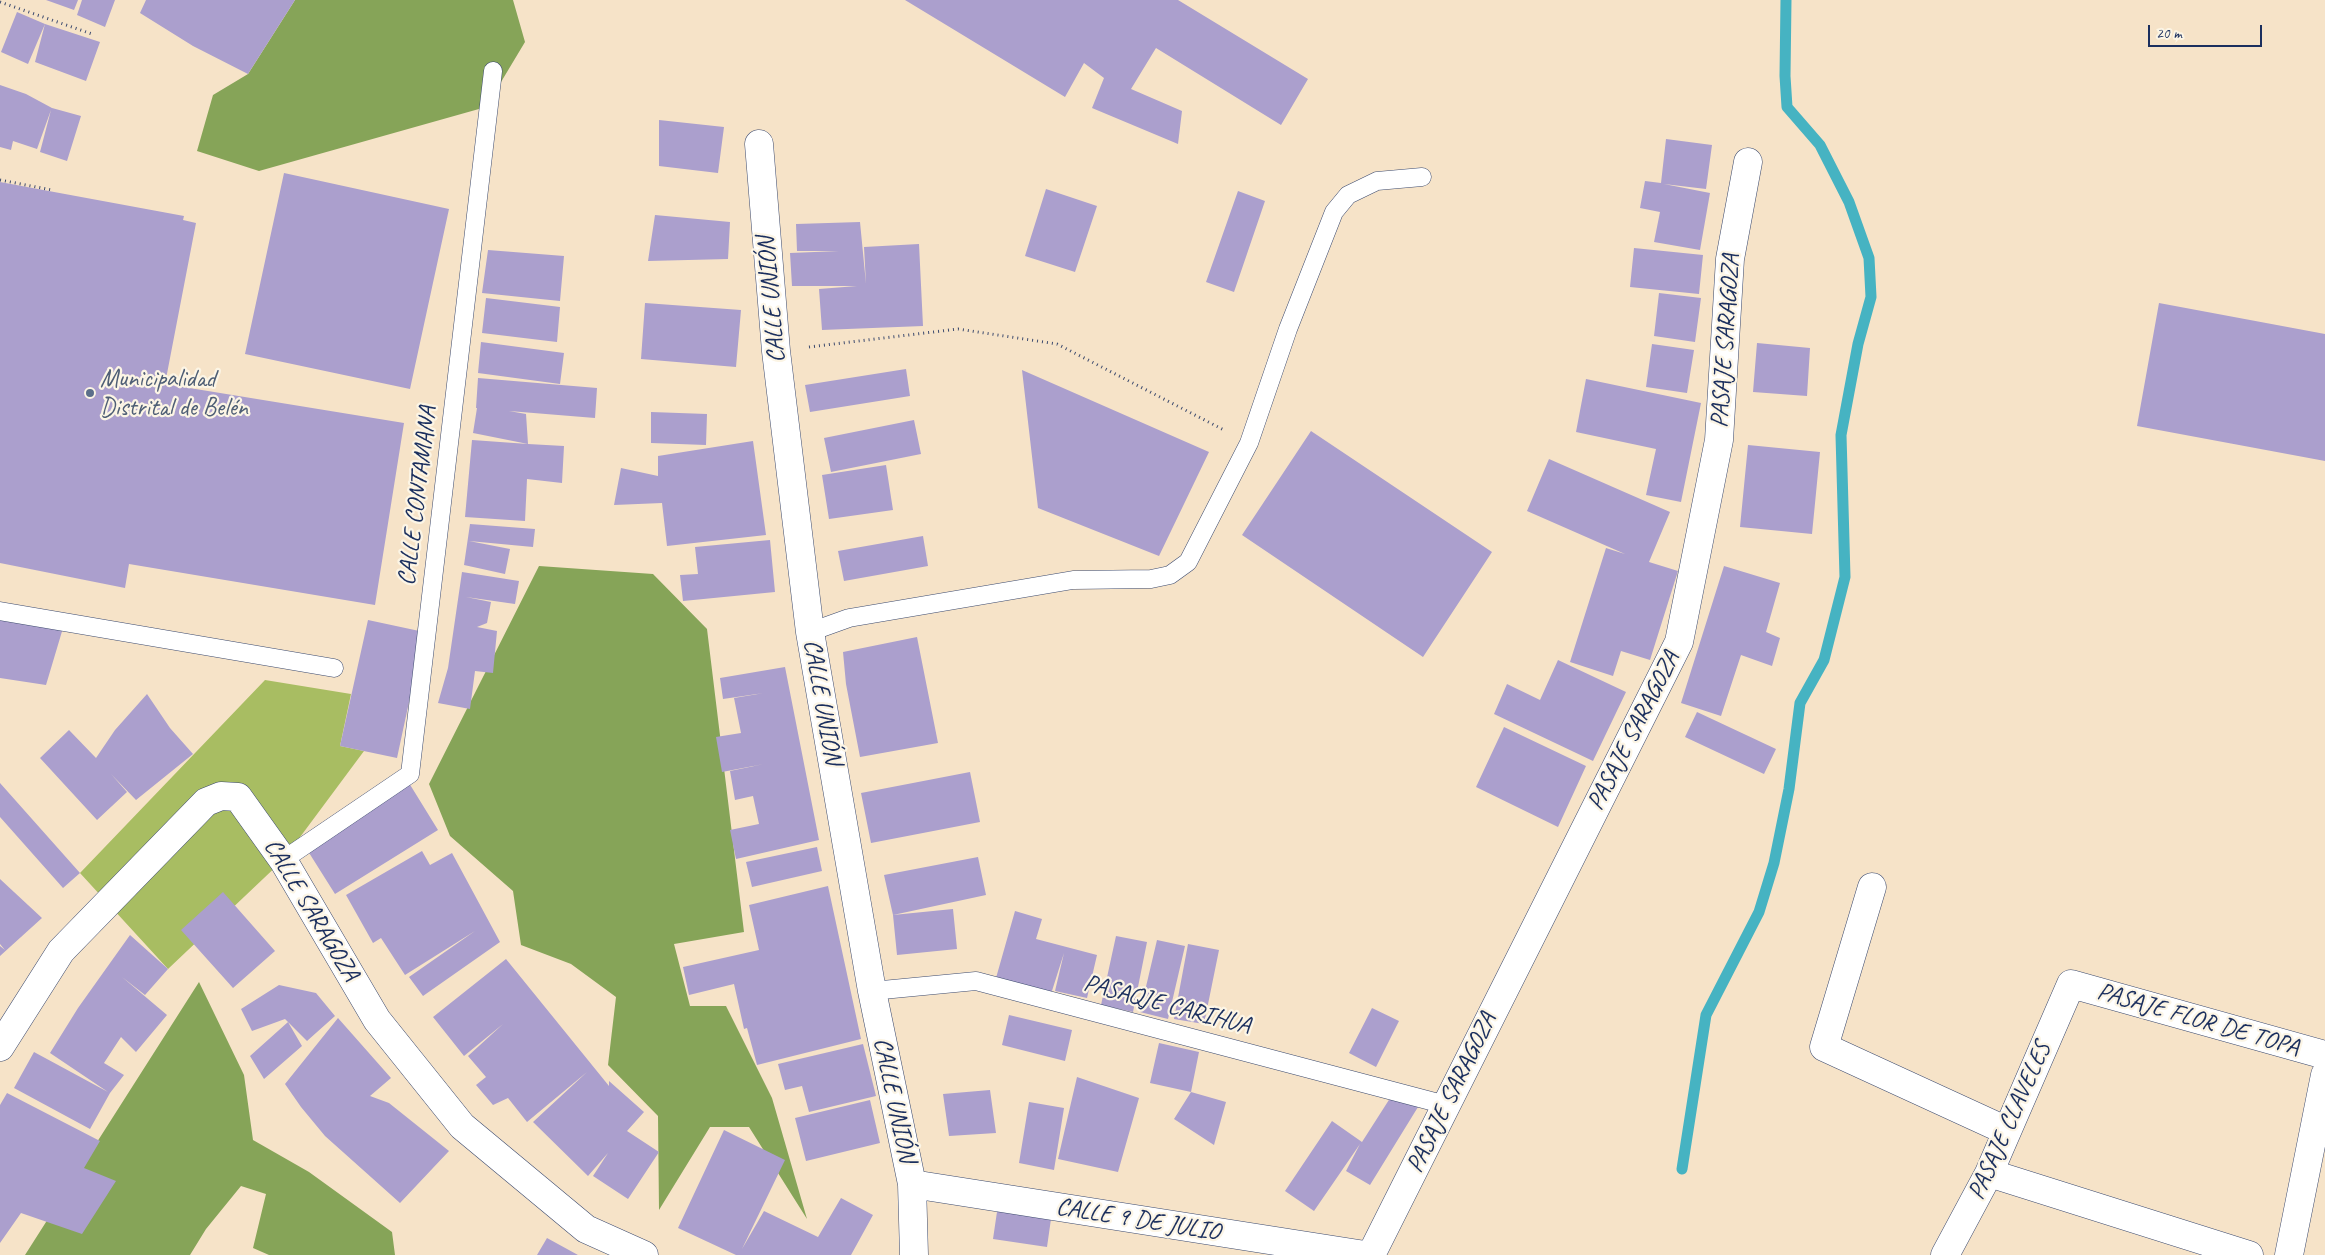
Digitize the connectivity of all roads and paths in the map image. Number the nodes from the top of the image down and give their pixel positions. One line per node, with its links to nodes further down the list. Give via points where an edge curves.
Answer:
1 (0, 2): 2 (path)
2 (92, 34)
3 (494, 71): 14 (lane, CALLE CONTAMANA, via 410,774)
4 (759, 144): 9 (street, CALLE UNIÓN)
5 (1748, 162): 21 (street, PASAJE SARAGOZA, via 1730,259 1719,440 1679,642)
6 (1422, 177): 10 (lane, via 1377,181 1348,195 1334,212 1288,329)
7 (0, 180): 8 (path)
8 (52, 190)
9 (776, 351): 10 (path, via 958,329 1057,344); 12 (street, CALLE UNIÓN)
10 (1249, 443): 12 (lane, via 1188,562 1170,575 1151,579 1073,580 849,618)
11 (0, 611): 13 (lane)
12 (810, 632): 17 (street, CALLE UNIÓN)
13 (334, 668)
14 (283, 860): 18 (street, CALLE SARAGOZA, via 238,797 221,796 206,802 62,951); 26 (street, CALLE SARAGOZA, via 377,1020 462,1126 586,1229)
15 (1872, 887): 22 (street, via 1824,1047)
16 (2071, 984): 19 (street, PASAJE FLOR DE TOPA); 22 (street, PASAJE CLAVELES)
17 (872, 991): 21 (lane, PASAQJE CARIHUA, via 976,981); 24 (street, CALLE UNIÓN)
18 (0, 1047)
19 (2325, 1055)
20 (2325, 1075): 32 (street)
21 (1446, 1105): 29 (street, PASAJE SARAGOZA)
22 (2007, 1131): 23 (street, PASAJE CLAVELES)
23 (1989, 1173): 30 (street, PASAJE CLAVELES); 31 (street)
24 (912, 1184): 25 (street, CALLE 9 DE JULIO); 27 (street, CALLE UNIÓN)
25 (1293, 1250): 28 (street, CALLE 9 DE JULIO)
26 (644, 1255)
27 (914, 1255)
28 (1365, 1255)
29 (1371, 1255)
30 (1945, 1255)
31 (2249, 1255)
32 (2288, 1255)

